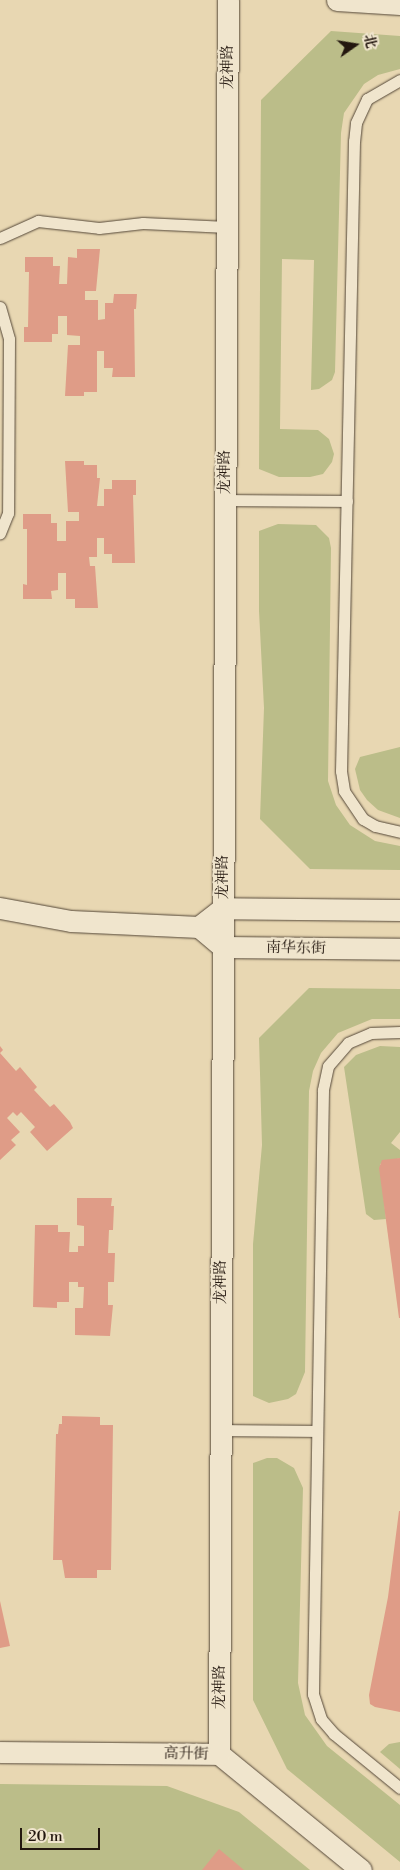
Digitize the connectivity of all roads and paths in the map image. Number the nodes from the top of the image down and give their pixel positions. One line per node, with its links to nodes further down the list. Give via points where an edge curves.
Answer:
1 (228, 0): 5 (street, 龙神路)
2 (337, 0): 3 (street)
3 (400, 4)
4 (400, 80): 9 (lane, via 367,99 356,123)
5 (227, 227): 6 (lane, via 143,223 99,228 38,221); 8 (street, 龙神路)
6 (0, 238)
7 (0, 307): 10 (lane, via 9,331 9,349 8,514)
8 (225, 500): 9 (lane); 13 (street, 龙神路)
9 (347, 501): 11 (lane, via 341,770 344,791 363,819 375,826)
10 (0, 533)
11 (400, 832)
12 (0, 908): 15 (street, via 71,921)
13 (223, 908): 14 (street); 15 (street); 16 (street, 龙神路)
14 (400, 910)
15 (198, 927): 16 (street)
16 (223, 947): 17 (street, 南华东街); 19 (street, 龙神路)
17 (400, 949)
18 (400, 1032): 20 (lane, via 371,1033 348,1043 328,1066 323,1090)
19 (221, 1430): 20 (lane); 22 (street, 龙神路)
20 (317, 1432): 23 (lane, via 315,1706 334,1734)
21 (0, 1752): 22 (street, 高升街)
22 (219, 1754): 24 (street, 高升街)
23 (400, 1788)
24 (361, 1870)

